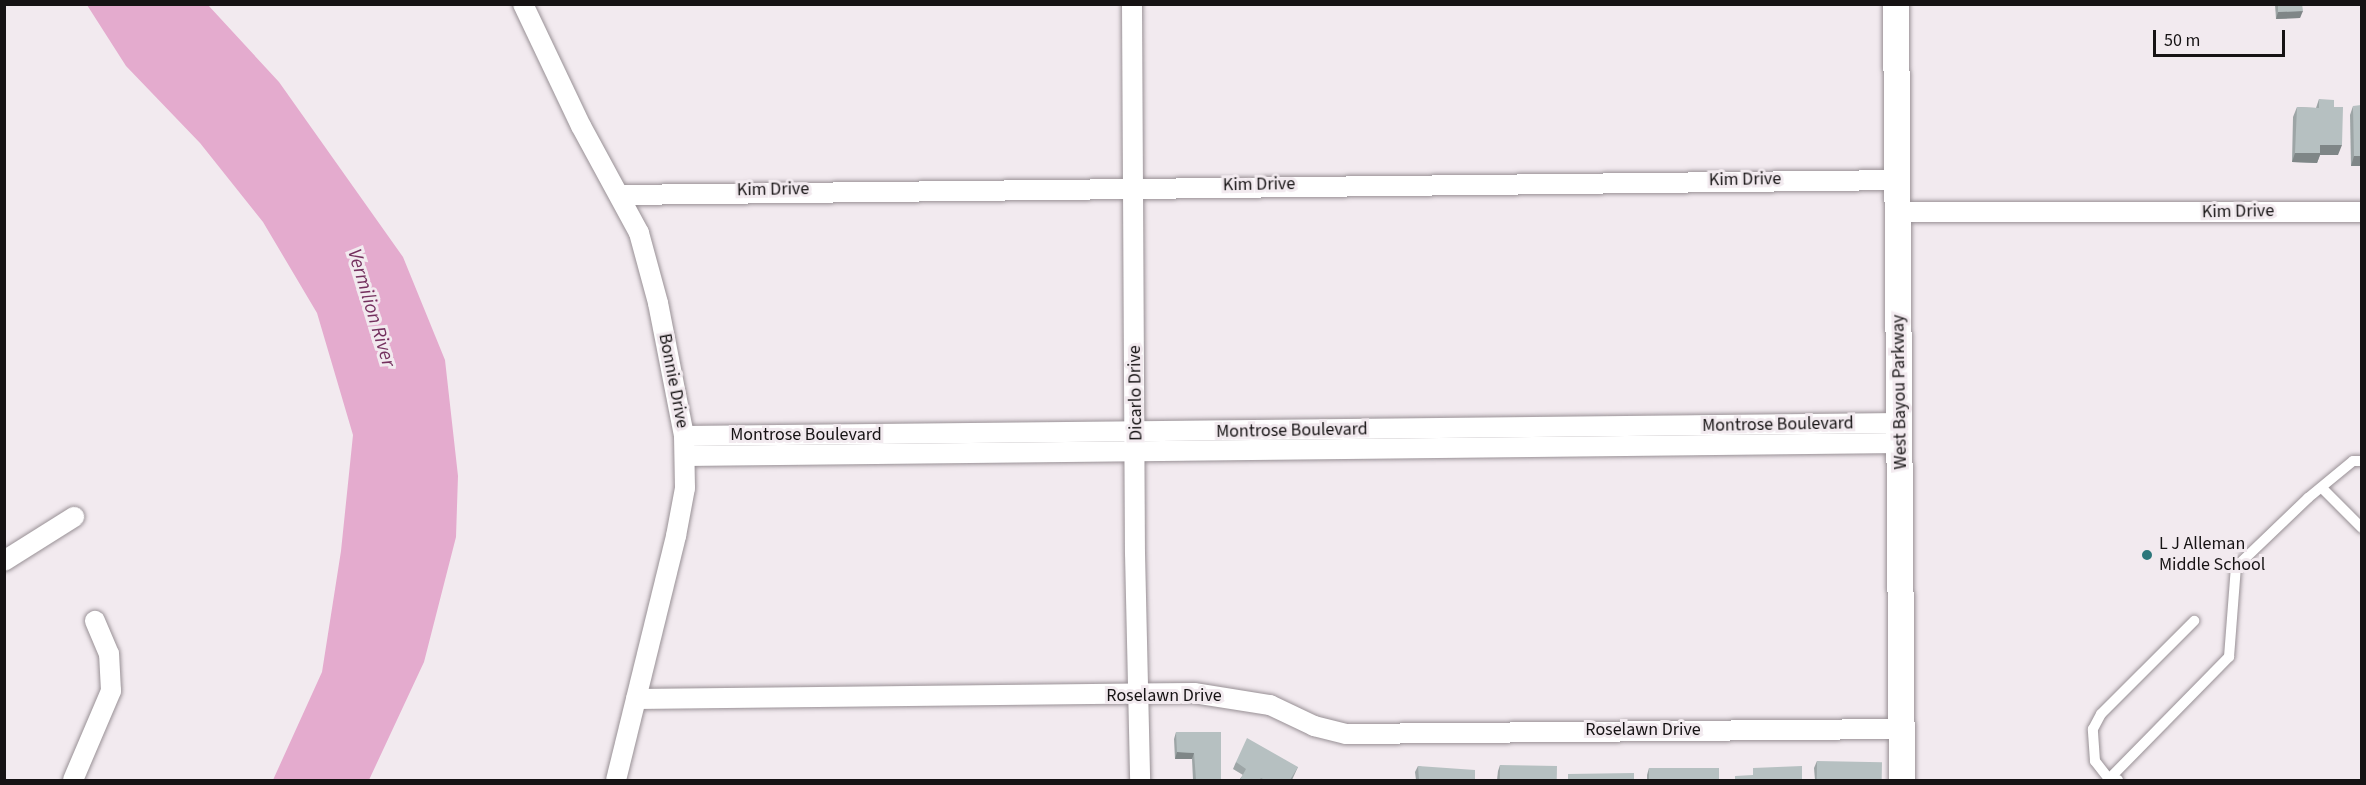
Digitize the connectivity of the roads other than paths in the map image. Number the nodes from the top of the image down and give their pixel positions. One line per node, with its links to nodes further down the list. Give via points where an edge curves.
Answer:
1 (523, 4): 6 (street, Bonnie Drive, via 581,126)
2 (1132, 4): 5 (street, Dicarlo Drive)
3 (1896, 4): 4 (street, West Bayou Parkway)
4 (1897, 180): 5 (street, Kim Drive); 7 (street, West Bayou Parkway)
5 (1134, 187): 6 (street, Kim Drive); 10 (street, Dicarlo Drive)
6 (620, 195): 11 (street, Bonnie Drive, via 648,261)
7 (1899, 212): 8 (street, Kim Drive); 9 (street, West Bayou Parkway)
8 (2361, 212)
9 (1901, 433): 10 (street, Montrose Boulevard); 21 (street, West Bayou Parkway)
10 (1136, 441): 11 (street, Montrose Boulevard); 19 (street, Dicarlo Drive)
11 (684, 446): 20 (street, Bonnie Drive, via 685,488 676,536)
12 (2361, 461): 13 (lane, via 2353,461)
13 (2323, 489): 15 (lane); 26 (lane, via 2308,498 2236,567 2229,657)
14 (74, 517): 16 (street)
15 (2361, 528)
16 (4, 561)
17 (95, 621): 22 (street, via 109,654 111,691)
18 (2194, 621): 26 (lane, via 2101,714 2093,729 2095,761)
19 (1139, 695): 20 (street, Roselawn Drive); 21 (street, Roselawn Drive, via 1194,693 1245,698 1346,734); 24 (street, Dicarlo Drive)
20 (636, 699): 23 (street, Bonnie Drive)
21 (1902, 729): 25 (street, West Bayou Parkway)
22 (73, 780)
23 (616, 780)
24 (1140, 780)
25 (1902, 780)
26 (2112, 780)

